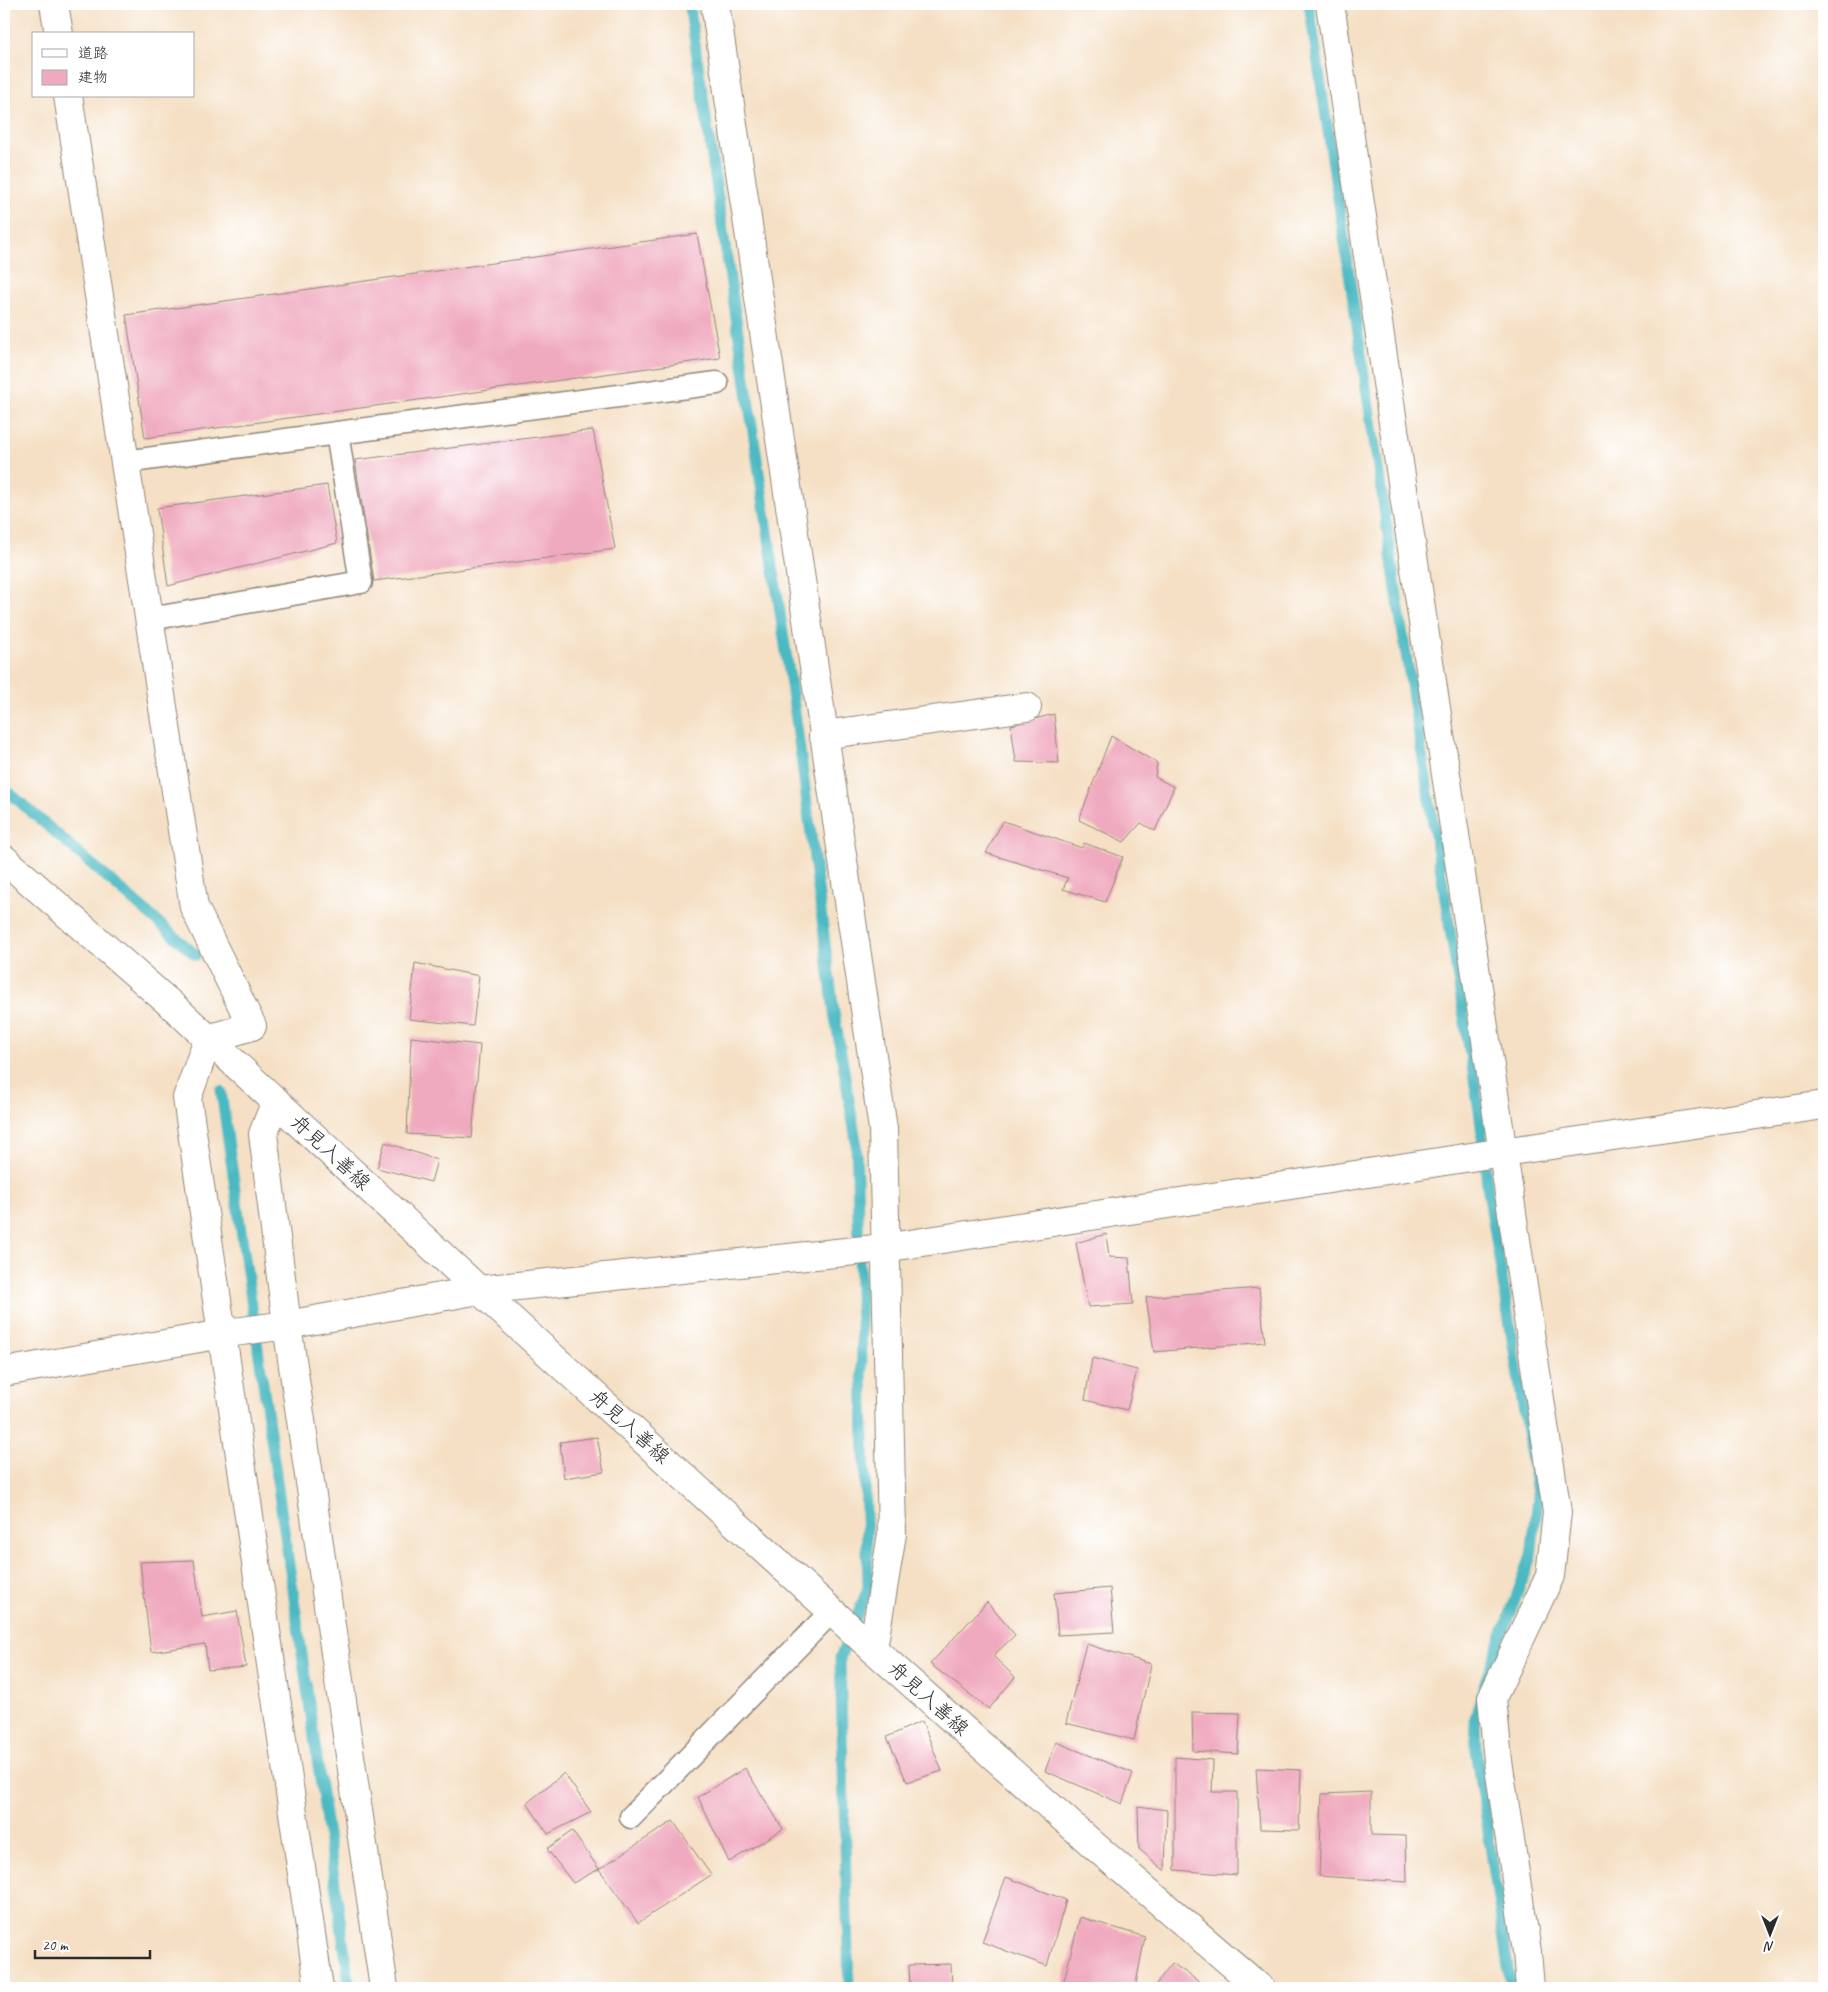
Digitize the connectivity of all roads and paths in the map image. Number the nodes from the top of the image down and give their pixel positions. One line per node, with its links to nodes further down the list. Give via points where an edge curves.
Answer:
1 (54, 4): 4 (street)
2 (715, 4): 11 (street)
3 (1330, 4): 16 (street)
4 (59, 32)
5 (68, 98): 8 (street)
6 (717, 383): 7 (lane)
7 (337, 433): 8 (lane); 9 (lane, via 361,582)
8 (125, 462): 9 (street)
9 (150, 619): 13 (street, via 194,907 252,1026)
10 (1027, 707): 11 (street)
11 (824, 735): 17 (street, via 883,1129)
12 (4, 859): 13 (street, 舟見入善線)
13 (208, 1039): 14 (street, 舟見入善線); 20 (street, via 187,1098)
14 (276, 1101): 18 (street, 舟見入善線); 19 (street, via 263,1134)
15 (1824, 1105): 16 (street)
16 (1503, 1152): 17 (street); 28 (street, via 1557,1512 1550,1576 1492,1698)
17 (884, 1248): 18 (street); 23 (street, via 892,1534)
18 (479, 1290): 19 (street); 22 (street, 舟見入善線)
19 (280, 1325): 20 (street); 26 (street)
20 (229, 1332): 21 (street); 25 (street)
21 (4, 1372)
22 (832, 1611): 23 (street, 舟見入善線); 24 (lane)
23 (874, 1649): 27 (street, 舟見入善線)
24 (631, 1817)
25 (319, 1988)
26 (384, 1988)
27 (1260, 1988)
28 (1530, 1988)

